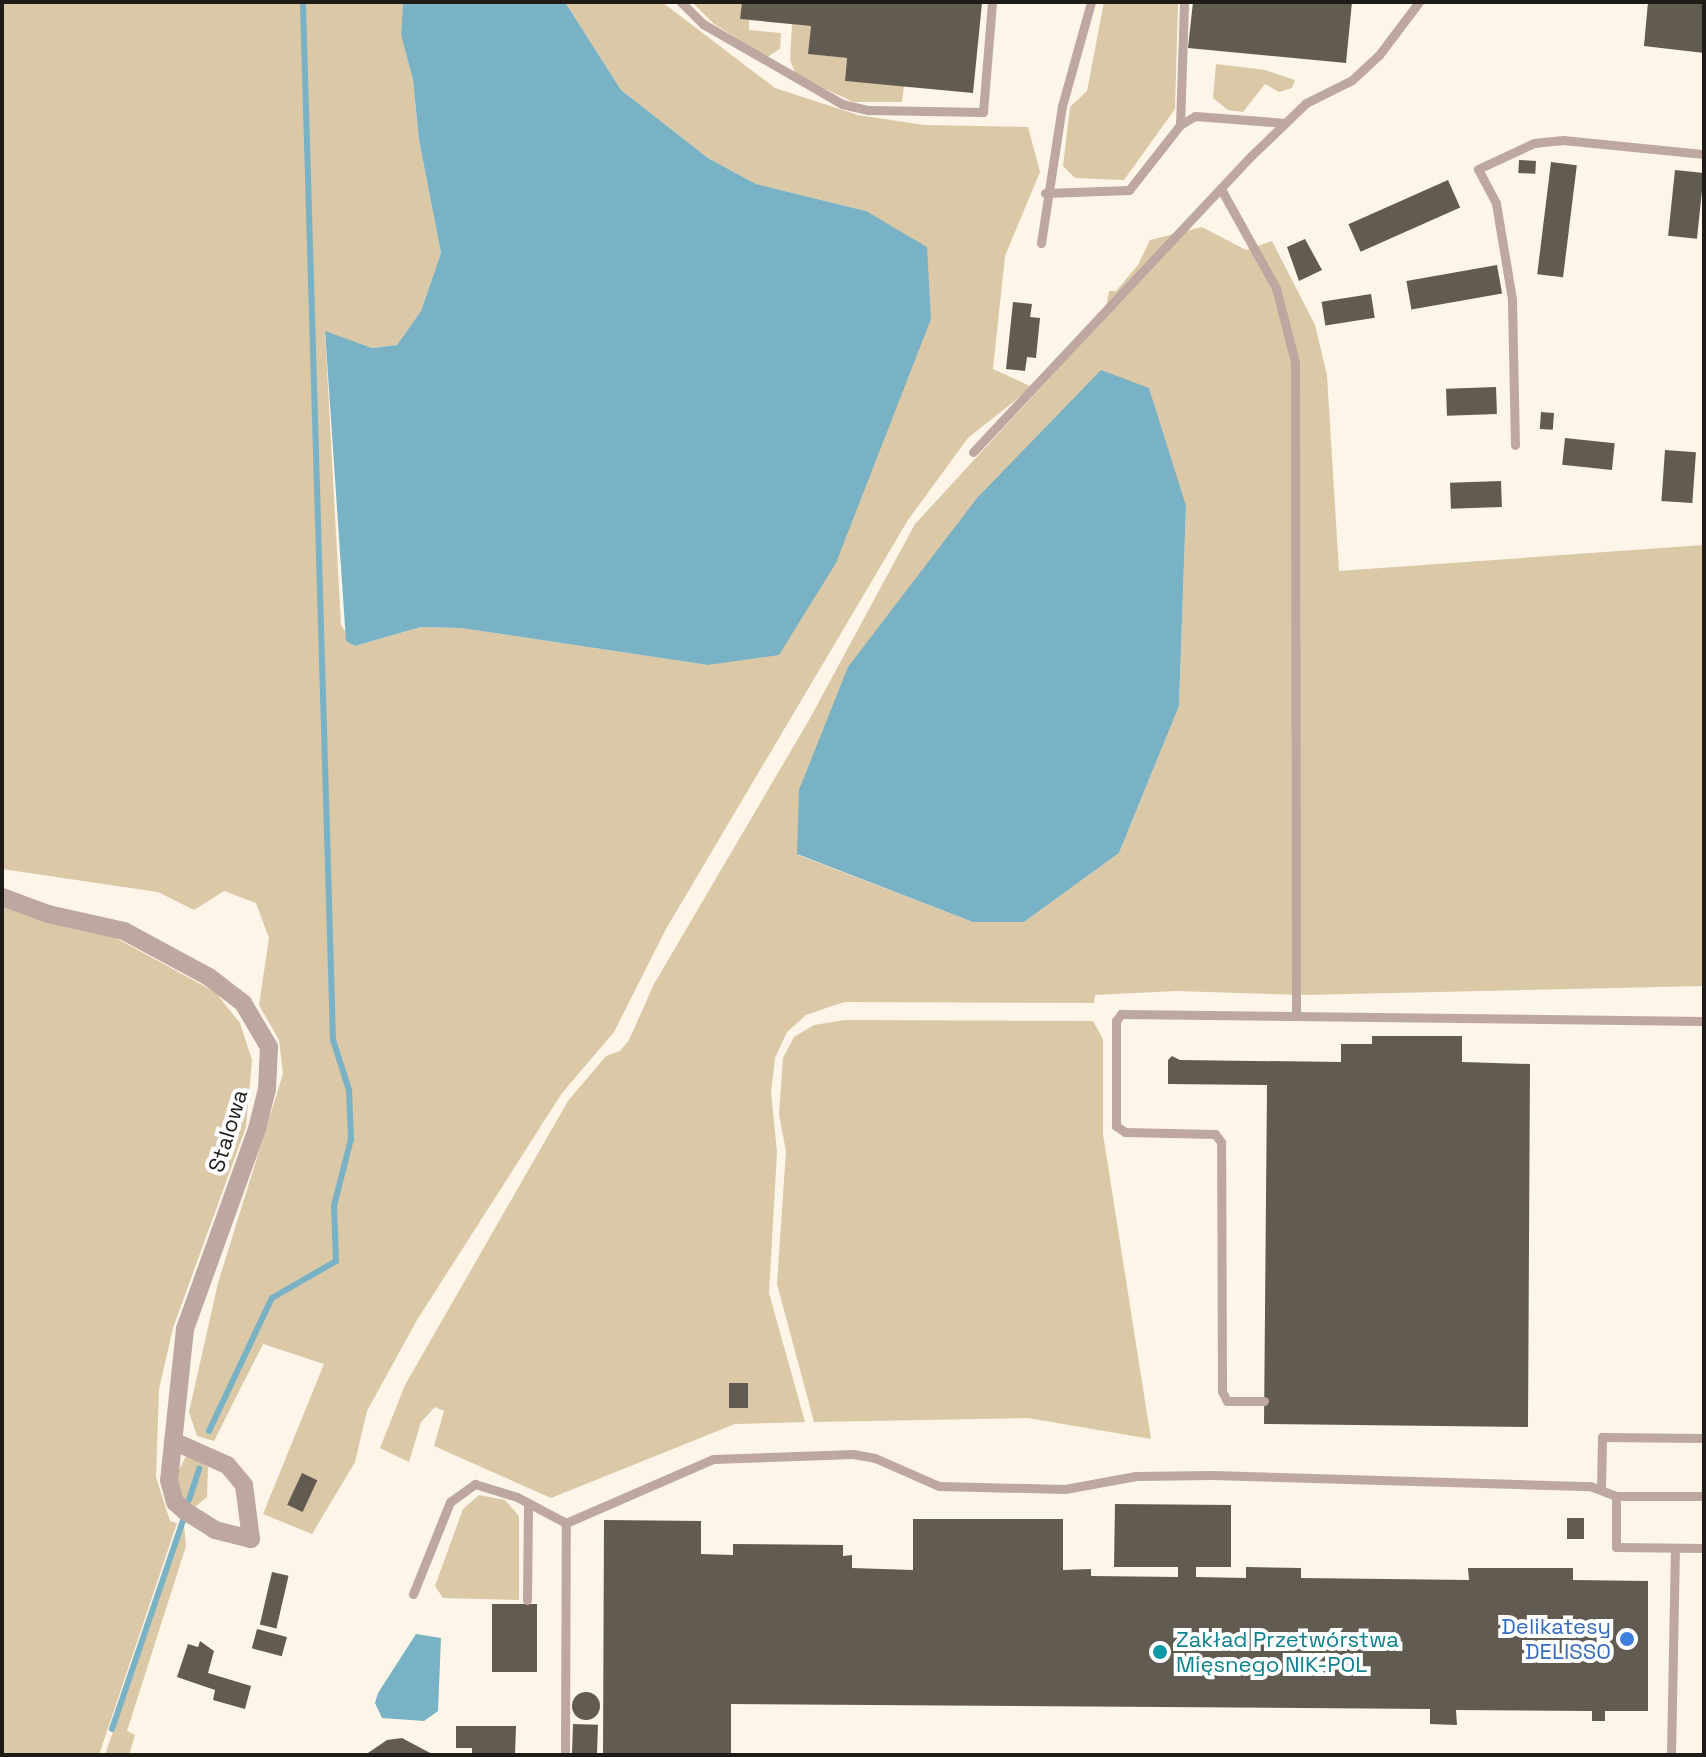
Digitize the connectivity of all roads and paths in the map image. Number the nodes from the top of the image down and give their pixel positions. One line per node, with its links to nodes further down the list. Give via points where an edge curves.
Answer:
1 (681, 2): 2 (lane, via 703,24 842,104 869,110 983,112)
2 (992, 2)
3 (1091, 2): 10 (lane)
4 (1184, 2): 7 (lane)
5 (1419, 2): 6 (lane, via 1379,55 1352,80 1306,103)
6 (1285, 123): 7 (lane, via 1195,116); 9 (lane)
7 (1180, 125): 10 (lane, via 1129,190)
8 (1704, 154): 12 (lane, via 1563,140 1534,143 1478,169 1496,203 1512,299)
9 (1222, 191): 13 (lane); 15 (lane, via 1276,288 1295,362)
10 (1045, 193): 11 (lane)
11 (1041, 243)
12 (1515, 445)
13 (973, 452)
14 (2, 897): 19 (street, Stalowa, via 48,914 124,931 209,977 243,1003 269,1047 267,1089 257,1129 185,1329)
15 (1296, 1016): 16 (lane); 17 (lane, via 1121,1014 1116,1021 1116,1126 1125,1132 1215,1134 1221,1142 1222,1391 1227,1401)
16 (1704, 1021)
17 (1264, 1401)
18 (1704, 1438): 20 (lane, via 1602,1437)
19 (173, 1441): 19 (street, Stalowa, via 169,1480 175,1502 215,1530 251,1539 244,1485 227,1465)
20 (1601, 1490): 21 (lane); 24 (lane, via 1212,1475 1136,1476 1065,1489 939,1486 853,1454 745,1454 713,1459)
21 (1616, 1496): 22 (lane); 25 (lane, via 1616,1547)
22 (1704, 1496)
23 (528, 1503): 24 (lane); 27 (lane, via 489,1486 464,1490 450,1502); 28 (lane)
24 (566, 1523): 29 (lane)
25 (1675, 1548): 26 (lane); 30 (lane)
26 (1704, 1548)
27 (413, 1594)
28 (527, 1600)
29 (565, 1755)
30 (1671, 1755)

